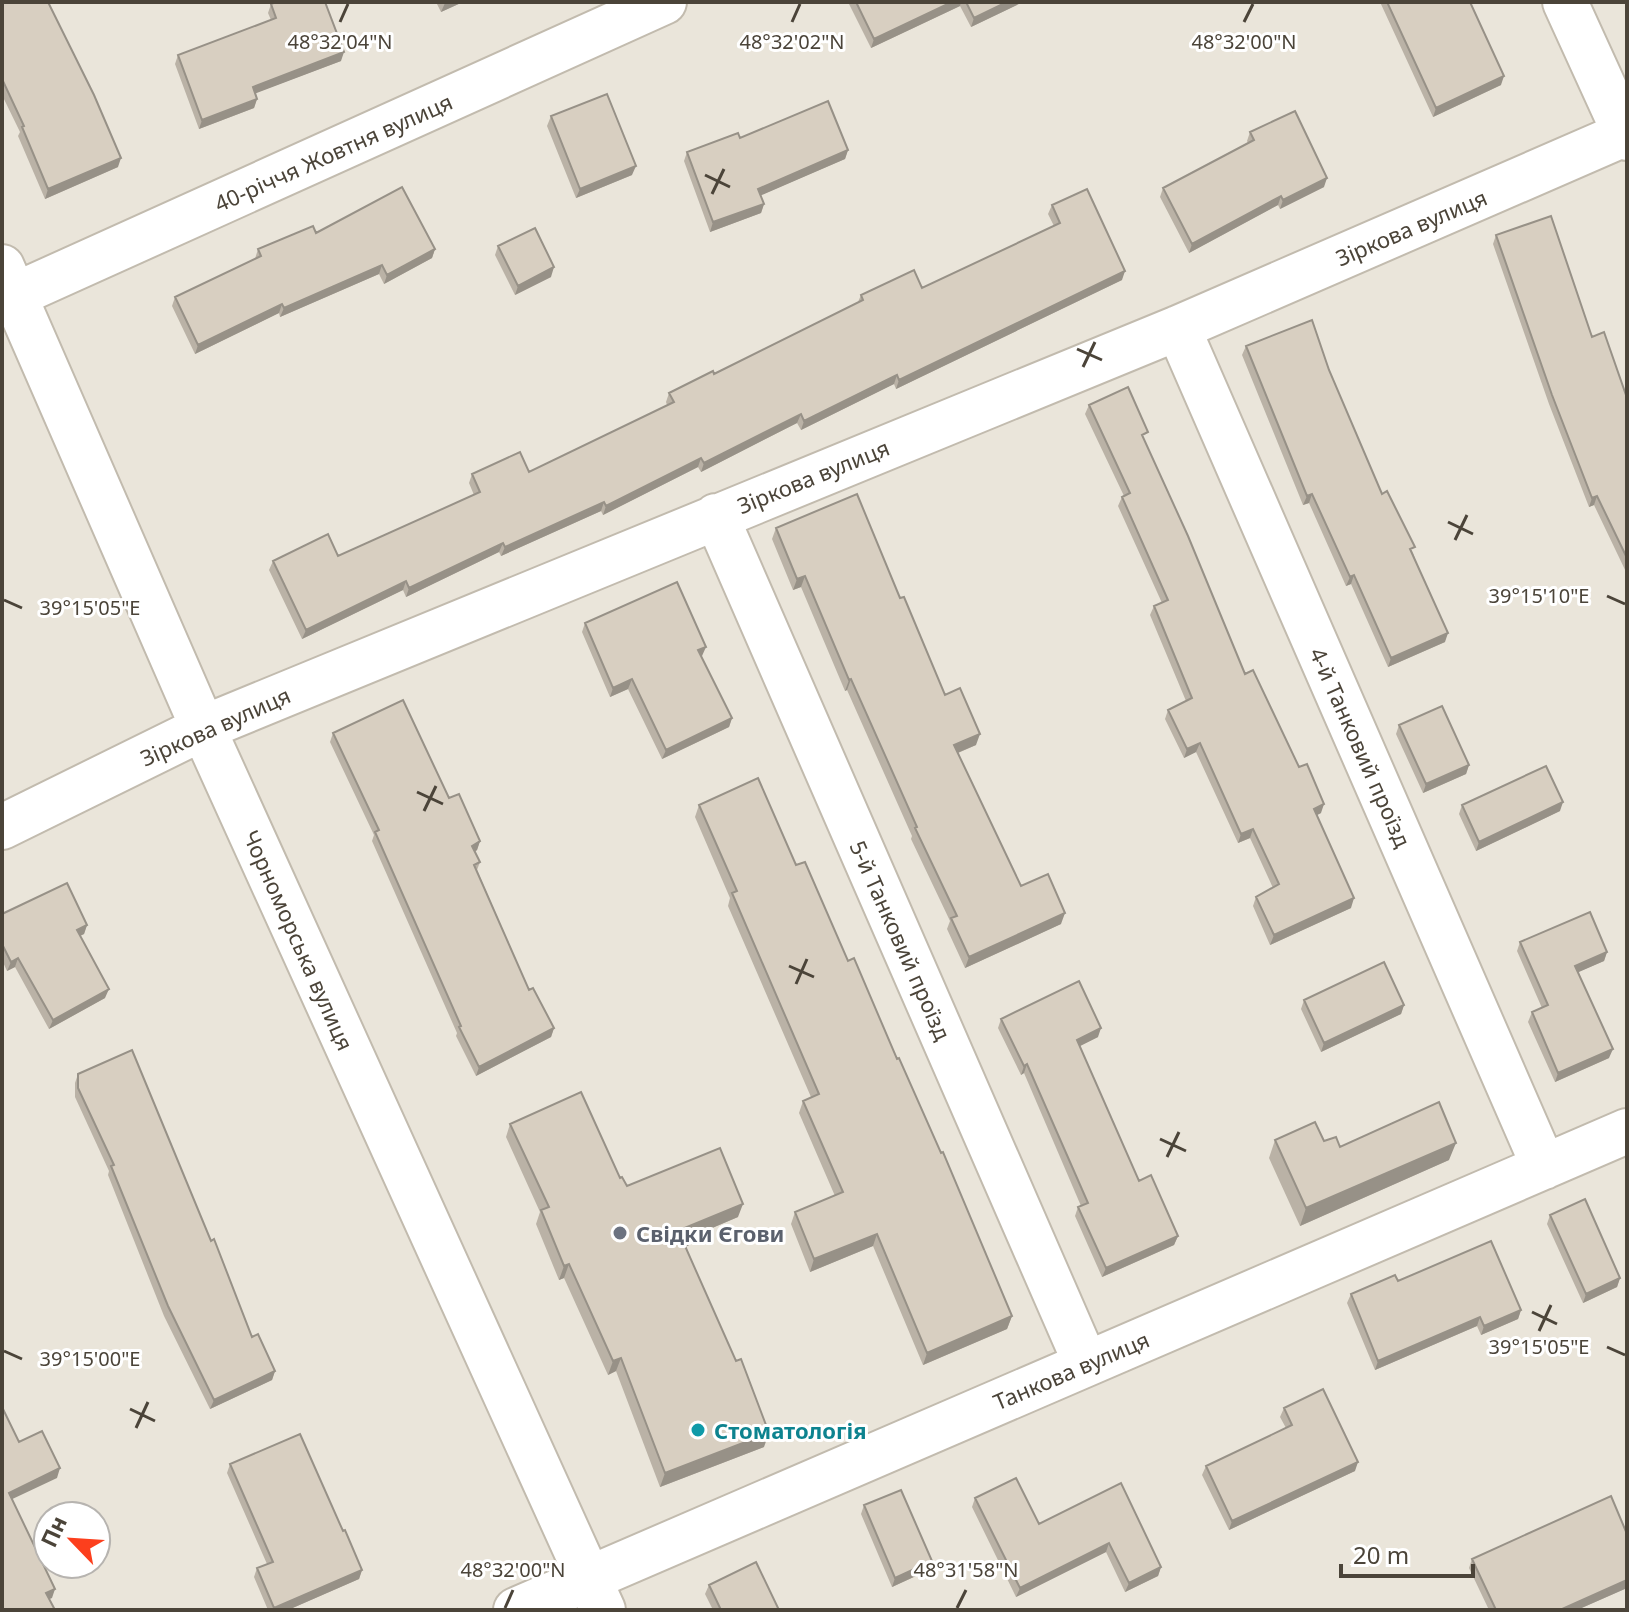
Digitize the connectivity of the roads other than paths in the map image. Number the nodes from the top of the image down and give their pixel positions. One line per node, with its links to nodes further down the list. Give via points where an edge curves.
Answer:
1 (664, 2): 4 (street, 40-річчя Жовтня вулиця)
2 (1565, 2): 3 (street)
3 (1626, 135): 5 (street, Зіркова вулиця)
4 (6, 288): 7 (street, Чорноморська вулиця)
5 (1178, 328): 6 (street, Зіркова вулиця); 10 (street, 4-й Танковий проїзд)
6 (716, 516): 7 (street, Зіркова вулиця); 11 (street, 5-й Танковий проїзд)
7 (203, 728): 8 (street, Зіркова вулиця); 12 (street, Чорноморська вулиця)
8 (2, 827)
9 (1627, 1131): 10 (street, Танкова вулиця)
10 (1544, 1167): 11 (street, Танкова вулиця)
11 (1086, 1364): 12 (street, Танкова вулиця)
12 (596, 1594): 13 (street, Танкова вулиця)
13 (516, 1610)

